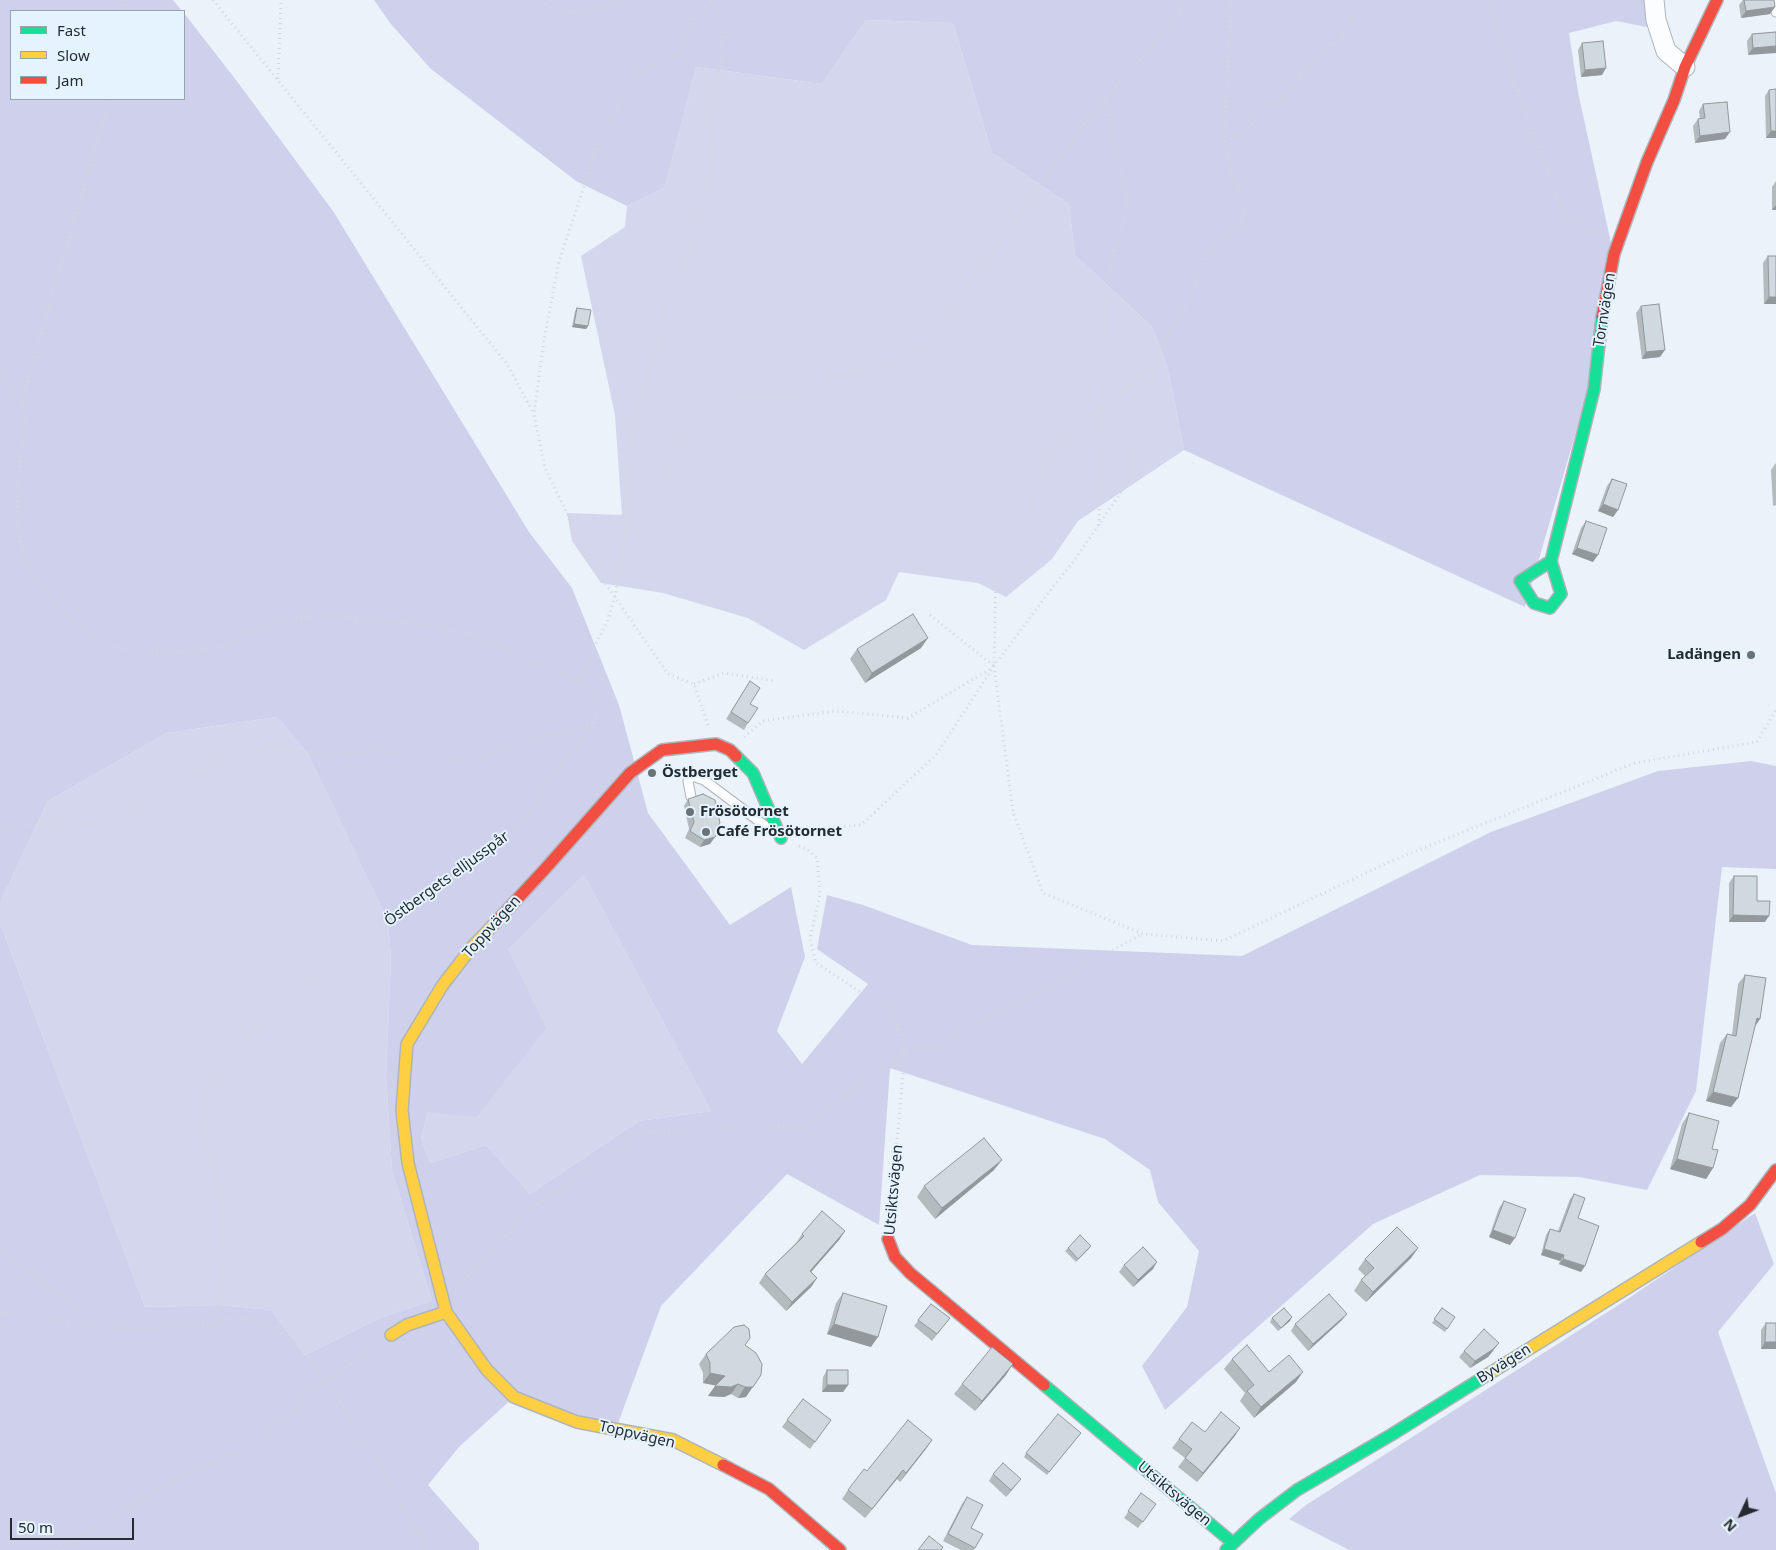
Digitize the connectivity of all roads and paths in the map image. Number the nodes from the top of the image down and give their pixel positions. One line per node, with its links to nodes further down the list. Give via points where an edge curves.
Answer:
1 (213, 0): 15 (path)
2 (281, 0): 15 (path)
3 (550, 0): 4 (path, via 547,5 552,11 575,12)
4 (629, 0)
5 (1182, 0): 17 (path, via 1178,16)
6 (1231, 0): 18 (path)
7 (1368, 0): 18 (path, via 1359,6 1343,28 1343,39 1318,51 1309,67 1301,72 1298,82 1284,95 1283,101 1267,106 1238,136)
8 (1487, 0): 19 (path, via 1524,112 1559,202 1576,227)
9 (1654, 0): 14 (street, via 1656,20 1666,51)
10 (1717, 0): 14 (street, Tornvägen)
11 (1774, 0): 13 (lane)
12 (713, 1): 24 (path, via 693,13 680,54 638,73 601,136 559,261); 26 (path, via 724,31 719,51 722,62 705,121 714,153 690,247 666,310 637,414 627,475)
13 (1776, 12)
14 (1685, 67): 19 (street, Tornvägen)
15 (278, 80): 24 (path, via 507,364)
16 (110, 100): 22 (path)
17 (1104, 100): 23 (path, via 1128,203 1106,283); 26 (path, via 968,282 949,324 900,362 844,373 798,395 734,397 695,412 655,503)
18 (1224, 142): 20 (path, via 1232,172 1246,203 1241,224 1210,251 1187,304)
19 (1618, 241): 27 (street, Tornvägen, via 1600,328 1594,389)
20 (1152, 366): 23 (path); 25 (path, via 1156,373 1133,449 1131,478)
21 (0, 374): 22 (path)
22 (21, 401): 31 (path, via 25,421 17,491 23,556 55,603 77,625 100,641 126,650 191,652 227,645 252,632 295,618 330,615 423,625 476,635 540,667)
23 (1102, 408): 25 (path); 30 (path, via 1076,429 1043,466 1026,519 996,575)
24 (534, 414): 28 (path, via 545,468 578,545)
25 (1098, 526): 30 (path)
26 (626, 532): 28 (path)
27 (1551, 561)
28 (616, 597): 31 (path); 33 (path, via 668,674)
29 (930, 615): 30 (path)
30 (994, 666): 37 (path, via 908,718 836,711 763,721); 40 (path, via 936,755 861,825 807,829); 41 (path, via 1013,812 1043,893)
31 (578, 679): 35 (path, via 597,697)
32 (776, 681): 33 (path, via 724,673)
33 (694, 684): 36 (path)
34 (1776, 710): 41 (path, via 1757,742 1635,763 1391,861 1223,941)
35 (594, 724): 39 (path, via 530,740 467,764 421,751 308,754 271,744 174,780 139,806 100,824 70,827 28,824); 52 (path, Östbergets elljusspår, via 512,834 319,972 251,1033 219,1070 202,1104 205,1140 221,1194 224,1246 220,1305)
36 (716, 744): 37 (street, Toppvägen); 47 (street, Toppvägen, via 662,750 630,773 472,947 442,986 407,1044 402,1110 408,1163)
37 (730, 750): 40 (street, Toppvägen, via 754,772)
38 (691, 797): 40 (lane, via 688,781 692,776 704,780)
39 (0, 829)
40 (781, 838): 42 (path, Utsiktsvägen, via 817,858 820,894 810,939 816,963 862,993 880,998 895,1014)
41 (1143, 934): 42 (path, via 941,1046)
42 (906, 1052): 44 (path, Utsiktsvägen); 47 (path, via 803,1128 745,1123 673,1134 644,1131 537,1204)
43 (1776, 1170): 55 (street, Byvägen, via 1750,1205 1722,1229 1297,1490)
44 (888, 1239): 55 (street, Utsiktsvägen, via 895,1257 910,1273)
45 (0, 1252): 51 (path, via 79,1308)
46 (377, 1262): 50 (path)
47 (443, 1300): 48 (street, Toppvägen)
48 (446, 1312): 50 (street); 58 (street, Toppvägen, via 487,1370 514,1397 576,1422 673,1440 769,1488)
49 (0, 1314): 51 (path, via 35,1312 61,1323)
50 (407, 1325): 53 (street)
51 (80, 1326): 52 (path, via 151,1329)
52 (208, 1326): 54 (path, via 235,1317 261,1320 282,1333)
53 (391, 1335): 54 (path)
54 (326, 1381): 56 (path, via 263,1441 182,1476); 57 (path)
55 (1229, 1547)
56 (56, 1550)
57 (426, 1550)
58 (840, 1550)

